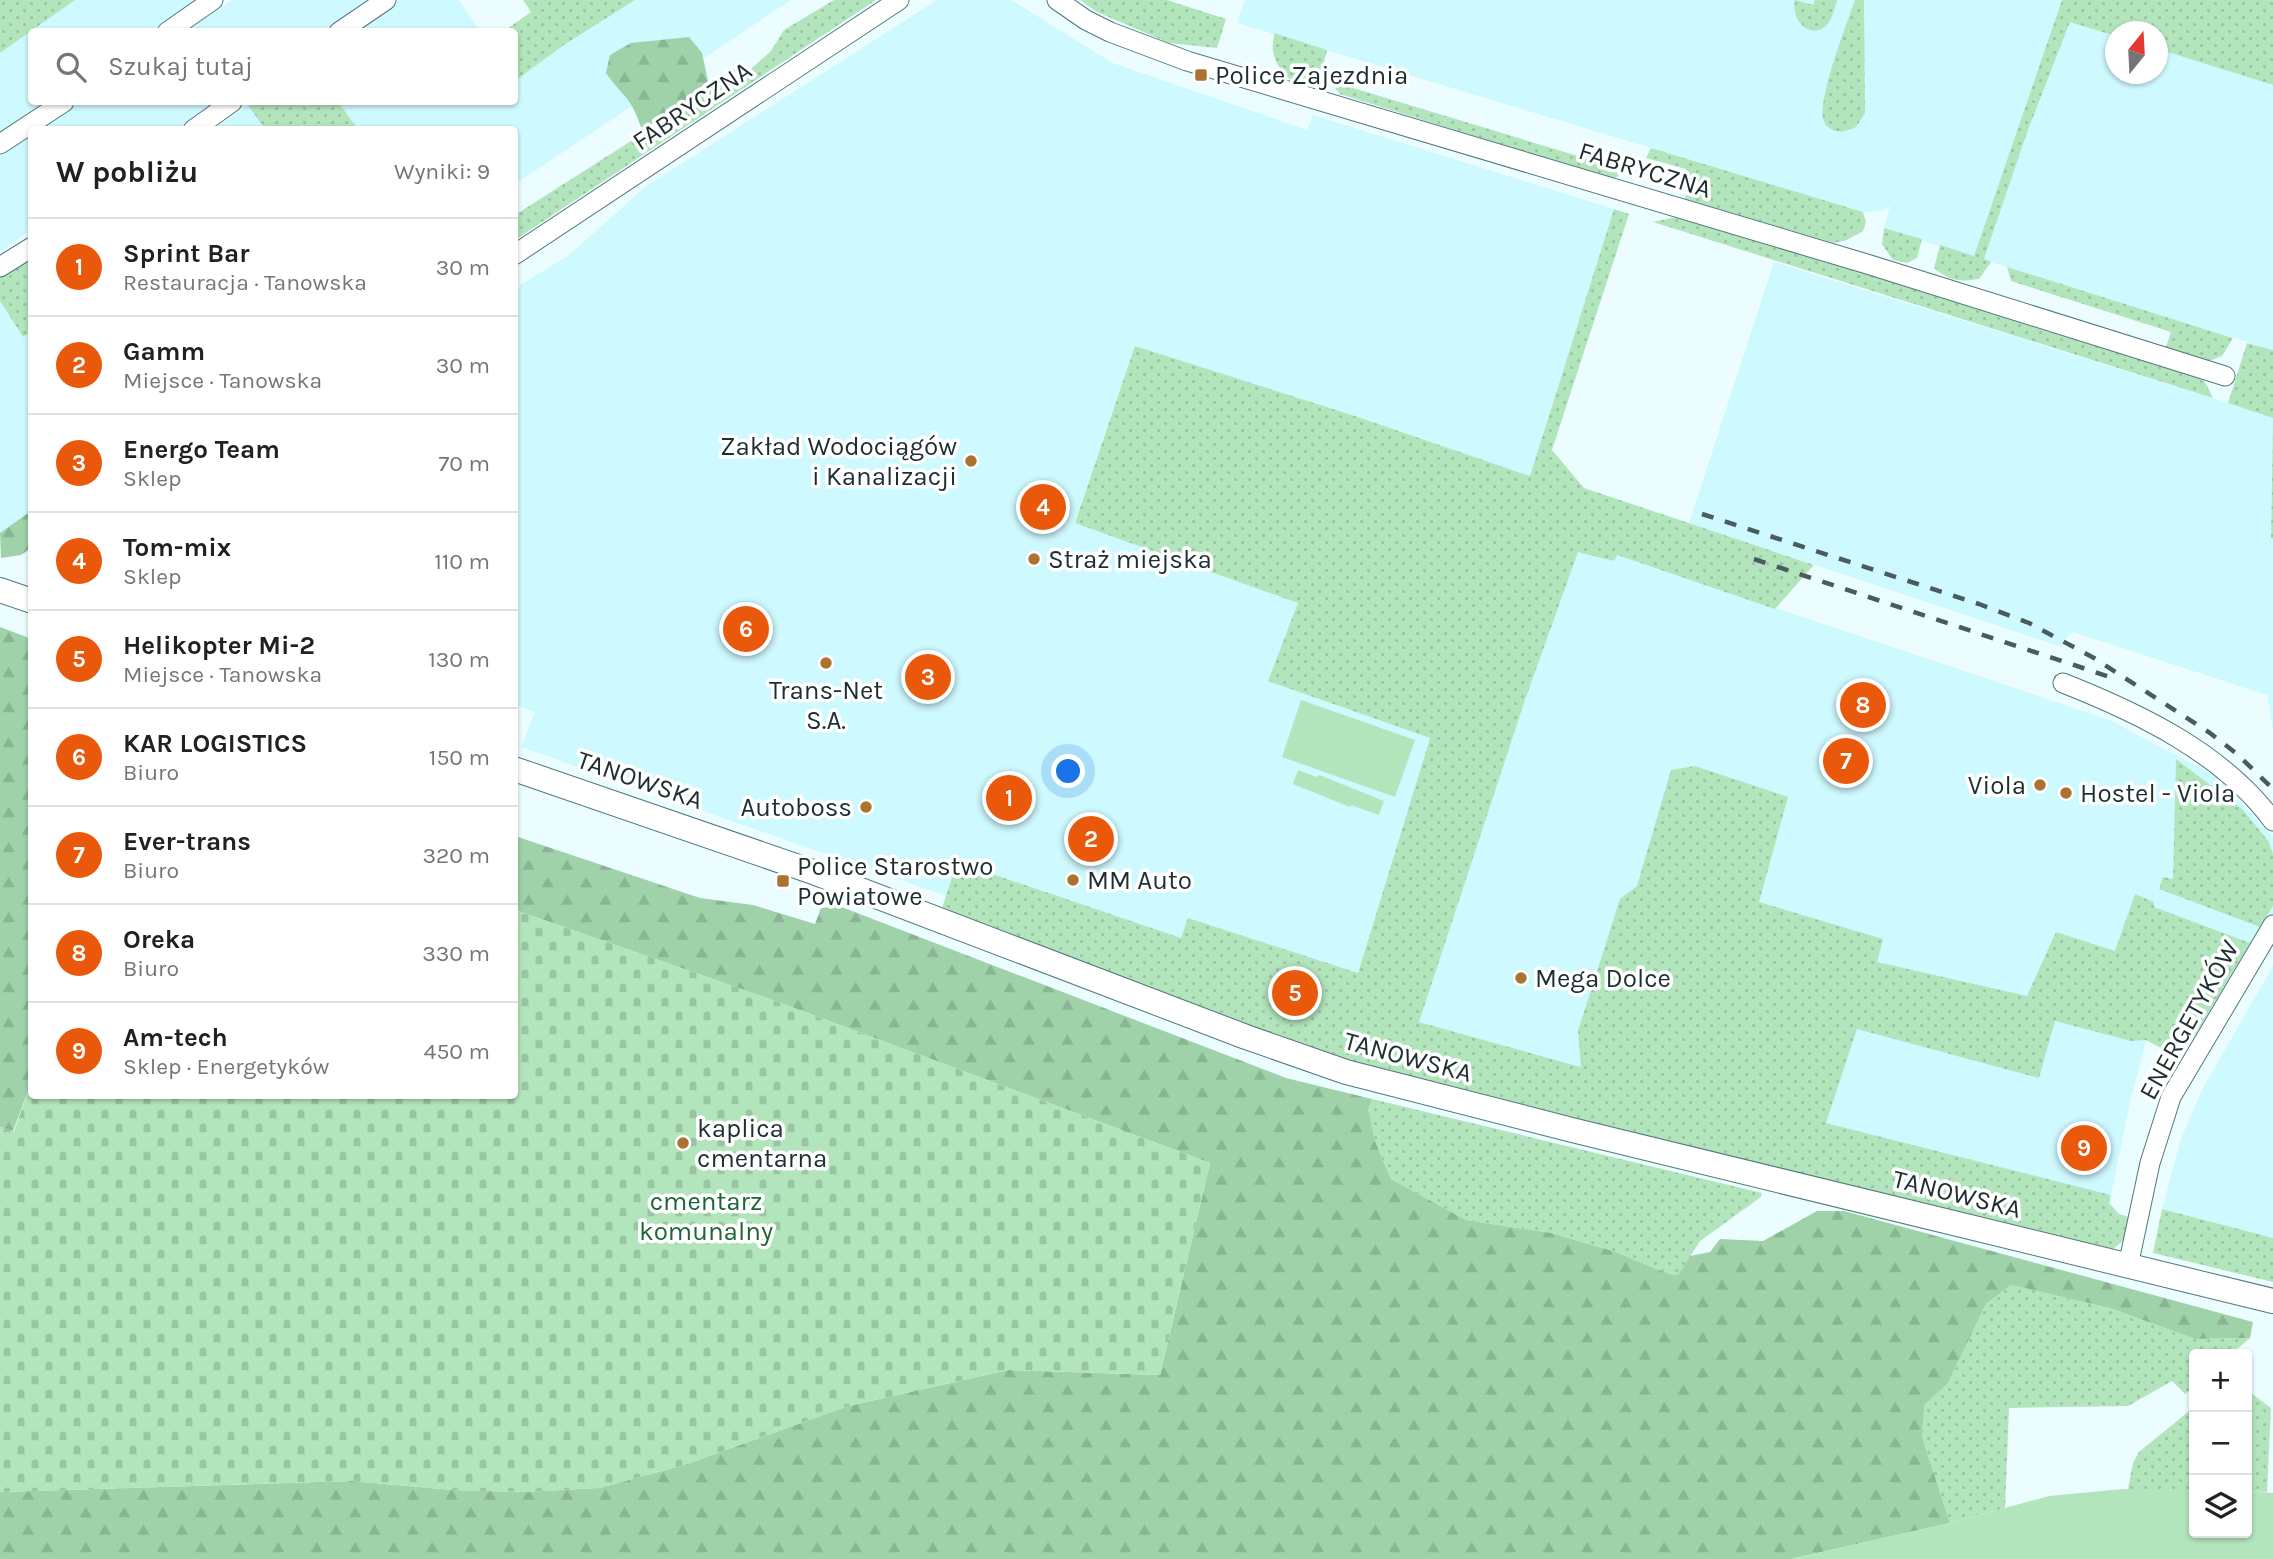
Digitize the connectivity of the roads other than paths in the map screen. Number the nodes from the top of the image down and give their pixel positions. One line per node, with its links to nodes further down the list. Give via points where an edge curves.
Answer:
1 (213, 0): 5 (street)
2 (386, 0): 6 (street)
3 (899, 0): 12 (street, FABRYCZNA)
4 (1057, 0): 14 (street, FABRYCZNA, via 1110,32 1187,61)
5 (173, 28)
6 (345, 28)
7 (59, 105): 10 (street)
8 (228, 105): 9 (street)
9 (199, 126)
10 (0, 144)
11 (28, 250): 13 (street)
12 (518, 252)
13 (0, 267)
14 (2225, 376)
15 (0, 590): 16 (main road)
16 (28, 600)
17 (2063, 683): 19 (street, via 2119,706 2177,738 2235,780)
18 (518, 770): 21 (main road, TANOWSKA, via 816,873 1346,1072)
19 (2273, 821)
20 (2273, 925): 21 (street, ENERGETYKÓW, via 2171,1097 2150,1163)
21 (2128, 1266): 22 (main road, TANOWSKA)
22 (2273, 1301)

